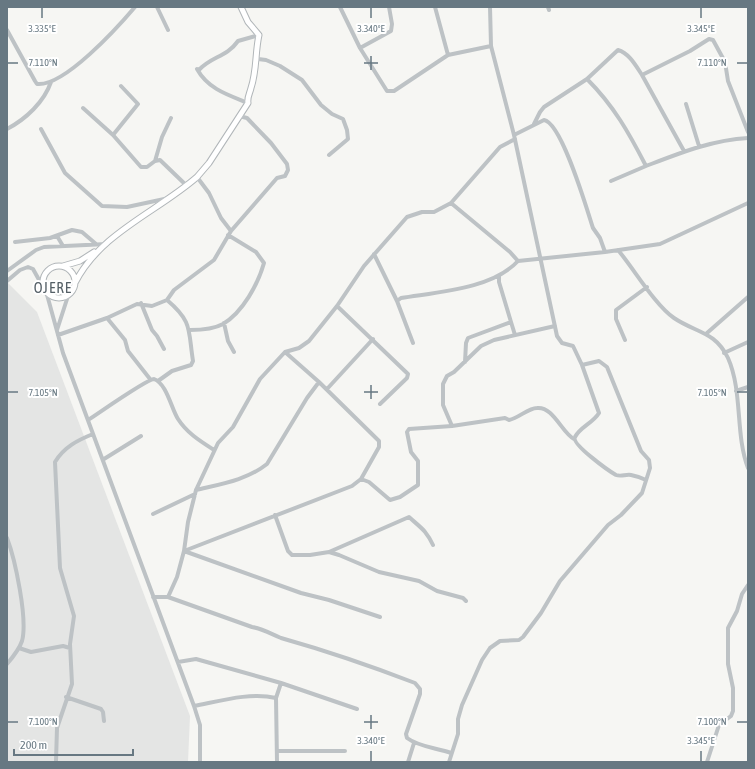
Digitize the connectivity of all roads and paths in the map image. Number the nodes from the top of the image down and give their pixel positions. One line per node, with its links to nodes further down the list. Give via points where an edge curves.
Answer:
1 (135, 7): 17 (street, via 98,48)
2 (158, 7): 9 (street)
3 (241, 7): 10 (main road, via 248,22)
4 (340, 7): 12 (street)
5 (389, 7): 12 (street, via 391,31)
6 (435, 7): 13 (street)
7 (490, 7): 11 (street)
8 (7, 30): 17 (street, via 37,84)
9 (168, 30)
10 (259, 35): 14 (main road); 19 (street, via 238,41 232,49 197,69 208,83 218,90)
11 (490, 46): 13 (street); 29 (street)
12 (360, 48): 13 (street, via 385,89 391,92)
13 (448, 55)
14 (258, 59): 19 (main road); 33 (street, via 280,66 302,80 321,105 343,119 348,139)
15 (642, 75): 16 (street, via 635,64 618,50); 27 (street, via 709,39 713,40 725,62 728,81); 32 (street)
16 (587, 79): 24 (street, via 544,107); 35 (street, via 626,126)
17 (51, 82): 25 (street, via 49,89 33,110)
18 (121, 86): 28 (street, via 138,104)
19 (248, 103): 22 (main road)
20 (686, 104): 31 (street)
21 (83, 108): 28 (street)
22 (238, 116): 36 (main road, via 209,163); 42 (street, via 247,118 271,143 287,164 288,170 285,176 277,178)
23 (171, 118): 34 (street)
24 (534, 124): 29 (street); 50 (street, via 548,121 566,150 593,228)
25 (7, 129)
26 (41, 129): 39 (street, via 65,173 102,206 127,207 159,198)
27 (748, 132)
28 (113, 135): 34 (street, via 140,167 147,167)
29 (514, 137): 40 (street, via 496,152); 52 (street)
30 (748, 138): 31 (street, via 733,138)
31 (699, 146): 32 (street)
32 (684, 152): 35 (street)
33 (329, 155)
34 (154, 161): 38 (street, via 160,160 166,164)
35 (646, 166): 37 (street)
36 (197, 177): 38 (main road); 42 (street, via 209,193)
37 (611, 181)
38 (187, 186): 39 (main road)
39 (170, 198): 46 (main road)
40 (451, 203): 51 (street, via 434,212 415,213 407,217); 53 (street)
41 (748, 203): 49 (street, via 660,244)
42 (229, 233): 63 (street, via 214,260 174,290); 69 (street, via 256,252 264,263 240,308)
43 (56, 236): 44 (street); 45 (street, via 66,230 77,230 86,234); 47 (street)
44 (15, 242)
45 (96, 244): 46 (street); 47 (street)
46 (107, 244): 48 (main road)
47 (63, 246): 55 (street, via 36,250)
48 (102, 248): 54 (main road, via 80,260); 58 (main road, via 82,268)
49 (618, 250): 50 (street); 59 (street)
50 (605, 252): 52 (street)
51 (374, 254): 64 (street); 66 (street)
52 (541, 258): 53 (street); 70 (street)
53 (518, 261): 56 (street)
54 (60, 266): 58 (main road, via 72,273); 60 (main road, via 46,272)
55 (7, 271)
56 (499, 276): 64 (street, via 474,285 401,298); 68 (street)
57 (7, 281): 60 (street, via 28,267 34,269)
58 (75, 283): 61 (main road)
59 (647, 287): 73 (street, via 673,317); 76 (street, via 616,310 616,319)
60 (45, 289): 61 (main road, via 54,298); 72 (street)
61 (68, 296): 72 (street)
62 (748, 297): 73 (street)
63 (167, 300): 65 (street, via 152,306); 71 (street, via 181,313)
64 (397, 302): 78 (street)
65 (141, 303): 67 (street); 79 (street, via 152,330)
66 (338, 306): 75 (street); 81 (street, via 309,341 299,348)
67 (107, 318): 72 (street); 85 (street, via 125,340 128,351)
68 (512, 322): 74 (street); 83 (street, via 468,338)
69 (224, 323): 71 (street, via 205,329); 80 (street, via 228,341)
70 (555, 326): 74 (street); 84 (street, via 557,336 562,343 572,346)
71 (190, 330): 86 (street, via 192,364 172,371)
72 (58, 333): 92 (street)
73 (707, 333): 82 (street)
74 (515, 335): 83 (street, via 481,346)
75 (373, 339): 89 (street); 91 (street, via 408,374)
76 (626, 340)
77 (748, 342): 82 (street)
78 (413, 343)
79 (164, 349)
80 (234, 352)
81 (285, 352): 87 (street); 97 (street, via 260,379 233,427)
82 (724, 353): 90 (street, via 731,366)
83 (465, 362): 93 (street, via 446,376 443,384 443,405)
84 (582, 365): 96 (street, via 599,413); 101 (street, via 599,361 607,367 641,451 649,460 650,468)
85 (150, 379): 86 (street); 92 (street)
86 (158, 381): 97 (street, via 186,431)
87 (319, 382): 89 (street); 102 (street, via 267,464 257,472 238,480)
88 (748, 387): 90 (street)
89 (326, 389): 100 (street, via 379,441 379,447)
90 (736, 391): 99 (street, via 742,447)
91 (380, 404)
92 (88, 420): 94 (street)
93 (452, 426): 96 (street, via 505,418 509,420 536,408 542,408); 100 (street, via 408,430 411,452 418,460 416,488 390,500 369,482)
94 (93, 434): 98 (street); 115 (street, via 74,442 55,462 60,568 74,616)
95 (140, 436): 98 (street)
96 (574, 439): 101 (street, via 580,448 618,476 632,475)
97 (214, 450): 102 (street)
98 (104, 459): 111 (street)
99 (748, 468)
100 (360, 479): 104 (street, via 352,486)
101 (646, 480): 127 (street, via 642,493 608,525 560,581 523,637 519,640 500,641 490,648 462,705 458,719 458,734)
102 (196, 492): 103 (street); 107 (street)
103 (152, 514)
104 (275, 515): 107 (street); 108 (street, via 288,551 292,555 310,556)
105 (7, 538): 114 (street, via 16,569 23,623)
106 (433, 545): 108 (street, via 427,531 417,526 410,517)
107 (184, 550): 110 (street, via 177,577); 113 (street, via 301,593)
108 (329, 552): 112 (street, via 379,572 419,581 437,591)
109 (748, 585): 133 (street, via 728,628 728,664 734,711 719,725)
110 (168, 596): 111 (street); 124 (street, via 266,630 278,637 343,656 416,683 420,694 406,734)
111 (153, 597): 116 (street)
112 (466, 601)
113 (380, 617)
114 (19, 648): 115 (street, via 31,652 63,646); 117 (street)
115 (70, 648): 119 (street, via 72,684)
116 (178, 662): 118 (street, via 196,659); 121 (street)
117 (7, 664)
118 (281, 683): 120 (street); 122 (street)
119 (66, 697): 123 (street, via 101,709); 128 (street, via 57,728)
120 (276, 698): 121 (street, via 237,698); 125 (street)
121 (194, 706): 129 (street, via 200,725)
122 (357, 708)
123 (104, 721)
124 (414, 743): 127 (street); 131 (street)
125 (278, 751): 126 (street); 130 (street)
126 (345, 751)
127 (451, 753): 132 (street)
128 (56, 761)
129 (200, 762)
130 (277, 762)
131 (408, 762)
132 (449, 762)
133 (707, 762)

